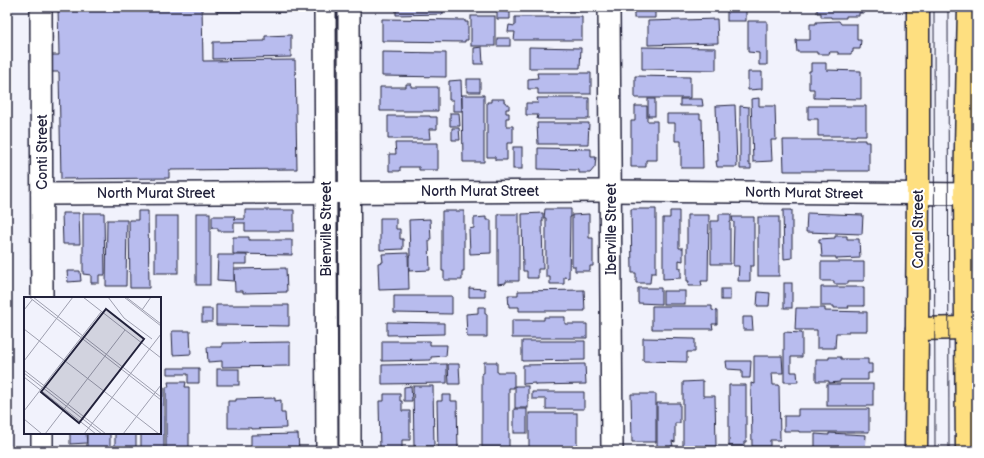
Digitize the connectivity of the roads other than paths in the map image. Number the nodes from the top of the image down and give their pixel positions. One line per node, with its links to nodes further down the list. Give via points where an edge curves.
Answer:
1 (41, 7): 10 (street, Conti Street)
2 (326, 7): 8 (street, Bienville Street)
3 (350, 7): 9 (street, Bienville Street)
4 (609, 7): 7 (street, Iberville Street)
5 (918, 7): 11 (main road, Canal Street)
6 (969, 7): 12 (main road)
7 (610, 191): 9 (street, North Murat Street); 11 (street, North Murat Street); 20 (street, Iberville Street)
8 (326, 192): 9 (street, North Murat Street); 10 (street, North Murat Street); 18 (street, Bienville Street)
9 (350, 192): 19 (street, Bienville Street)
10 (42, 194): 13 (street, Conti Street)
11 (918, 194): 12 (street, North Murat Street); 15 (main road, Canal Street)
12 (971, 194): 14 (main road)
13 (42, 297)
14 (966, 328): 15 (main road); 22 (main road)
15 (917, 329): 21 (main road, Canal Street)
16 (42, 434): 17 (street)
17 (42, 451)
18 (327, 451)
19 (350, 451)
20 (612, 451)
21 (916, 451)
22 (967, 451)

